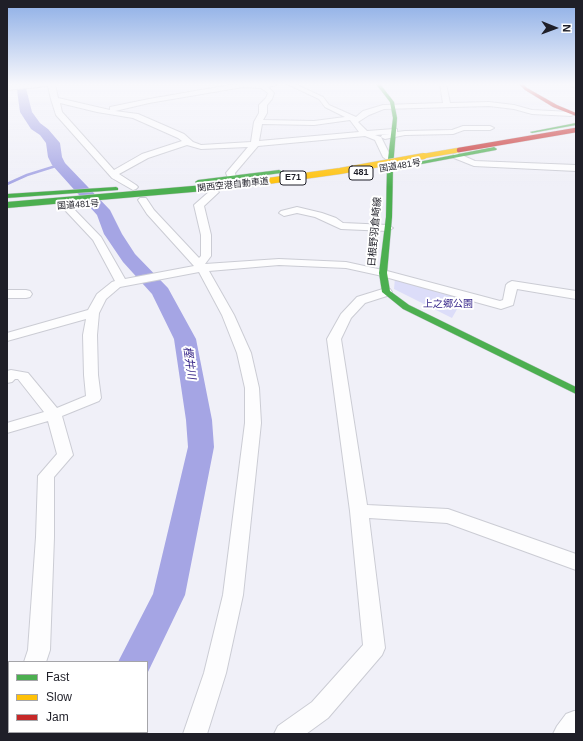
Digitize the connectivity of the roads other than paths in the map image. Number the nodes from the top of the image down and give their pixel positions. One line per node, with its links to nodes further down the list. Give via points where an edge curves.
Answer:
1 (63, 119): 20 (street)
2 (141, 119): 14 (street, via 181,136)
3 (260, 119): 6 (street)
4 (393, 119): 11 (main road, 日根野羽倉崎線)
5 (353, 120): 6 (street, via 314,123); 10 (street)
6 (258, 122): 15 (street)
7 (576, 125): 16 (main road, 国道481号 / 481); 25 (main road, 関西空港自動車道 / E71, bridge, via 388,160 252,178)
8 (490, 128): 11 (street, via 462,128 453,132)
9 (576, 130): 27 (main road, 関西空港自動車道 / E71, bridge, via 347,170 247,184)
10 (365, 133): 11 (street); 13 (street); 15 (street)
11 (394, 133): 13 (street); 16 (main road, 日根野羽倉崎線)
12 (576, 134): 17 (main road, 国道481号 / 481)
13 (376, 138): 16 (street)
14 (188, 142): 15 (street, via 209,147); 20 (street, via 150,154)
15 (255, 144): 21 (street, via 230,173)
16 (390, 156): 18 (main road, 日根野羽倉崎線); 21 (main road, 国道481号 / 481)
17 (457, 156): 18 (main road, 国道481号 / 481); 19 (street, via 474,163)
18 (390, 167): 23 (main road, 国道481号 / 481, via 285,184); 31 (main road, 日根野羽倉崎線)
19 (576, 168)
20 (113, 174): 22 (street)
21 (232, 178): 22 (main road, 国道481号 / 481)
22 (133, 187): 24 (main road, 国道481号 / 481)
23 (214, 192): 26 (main road, 国道481号 / 481); 32 (street, via 200,205 206,235 206,256)
24 (7, 196)
25 (7, 200)
26 (143, 200): 28 (main road, 国道481号 / 481); 32 (street, via 150,212)
27 (7, 205)
28 (66, 206): 29 (main road, 国道481号 / 481); 34 (street, via 97,239)
29 (7, 210)
30 (284, 213): 31 (street, via 297,210 318,214 341,226)
31 (388, 228): 33 (main road, 日根野羽倉崎線)
32 (200, 266): 33 (street, via 279,262 319,263 346,265); 34 (street); 49 (street, via 228,314 244,353 252,388 253,423 233,595 215,673)
33 (383, 274): 35 (main road, 日根野羽倉崎線); 38 (street, via 501,305 509,302 512,285 518,284)
34 (122, 283): 39 (street, via 116,284 101,297)
35 (386, 292): 42 (main road, via 406,307); 45 (street, via 361,300 345,317 334,339)
36 (7, 294): 37 (street)
37 (26, 294)
38 (576, 295)
39 (93, 313): 40 (street); 43 (street, via 90,335 94,398)
40 (7, 337)
41 (7, 379): 43 (street, via 11,374 23,376)
42 (576, 391)
43 (54, 414): 44 (street); 47 (street, via 65,455 46,476 39,643)
44 (7, 428)
45 (359, 511): 46 (street, via 448,516); 50 (street, via 374,648 320,710)
46 (576, 562)
47 (35, 661)
48 (576, 723): 51 (street, via 574,722)
49 (195, 734)
50 (286, 734)
51 (565, 734)

